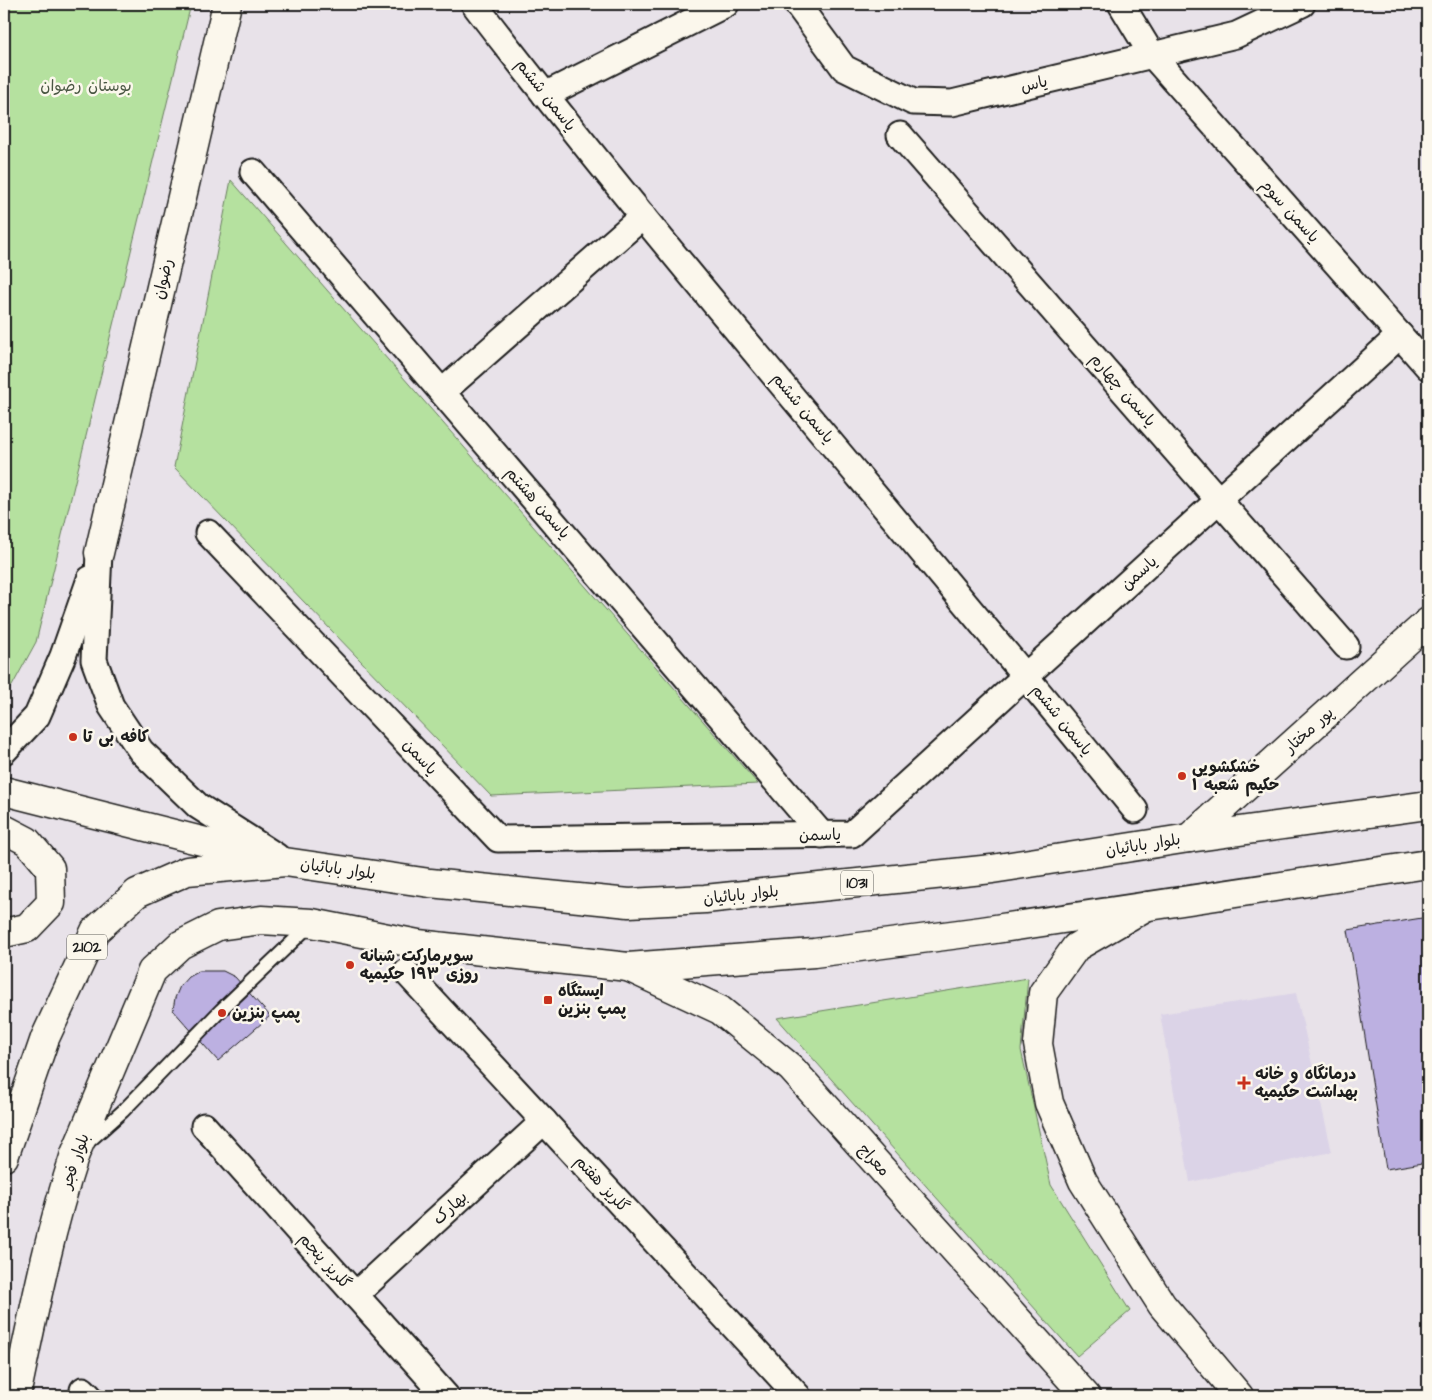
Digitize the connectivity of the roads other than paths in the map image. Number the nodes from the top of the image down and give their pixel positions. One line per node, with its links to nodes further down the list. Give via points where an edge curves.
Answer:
1 (227, 4): 17 (main road, رضوان)
2 (474, 4): 8 (street, یاسمن ششم)
3 (726, 4): 8 (street)
4 (797, 4): 7 (street, یاس, via 844,68 913,102 952,103)
5 (1121, 4): 7 (street, یاسمن سوم)
6 (1302, 4): 7 (street, یاس, via 1236,35)
7 (1152, 55): 12 (street, یاسمن سوم)
8 (545, 95): 11 (street, یاسمن ششم)
9 (900, 135): 15 (street, یاسمن چهارم)
10 (253, 172): 14 (street, یاسمن هشتم)
11 (643, 216): 14 (street); 20 (street, یاسمن ششم)
12 (1400, 335): 13 (street, یاسمن سوم); 15 (street, یاسمن)
13 (1428, 367)
14 (442, 392): 26 (street, یاسمن هشتم)
15 (1220, 500): 19 (street, یاسمن چهارم); 20 (street, یاسمن)
16 (208, 533): 26 (street, یاسمن, via 498,839)
17 (99, 553): 21 (street, via 64,656 37,716); 28 (street, via 94,660 111,706 140,752 198,806)
18 (1428, 622): 27 (main road, پور مختار)
19 (1346, 646)
20 (1026, 676): 24 (street, یاسمن ششم); 26 (street, یاسمن, via 852,834)
21 (4, 751)
22 (4, 791): 28 (main road, بلوار بابائیان / 1031)
23 (1428, 805): 27 (main road, بلوار بابائیان / 1031)
24 (1135, 810)
25 (4, 829): 32 (main road, via 27,841 50,868 51,903 27,928)
26 (822, 835)
27 (1189, 838): 28 (main road, بلوار بابائیان / 1031, via 992,869 713,898 629,903 430,883)
28 (285, 862): 38 (main road, 2102, via 186,871 137,893 95,931 45,1038)
29 (1428, 864): 30 (main road)
30 (1150, 905): 33 (main road, via 982,932 814,953); 44 (main road, via 1076,947 1043,993 1038,1044 1049,1103 1084,1180 1162,1305)
31 (312, 923): 33 (main road, via 418,944); 37 (lane, via 123,1111); 37 (main road, بلوار فجر, via 261,920 218,926 180,945 152,972)
32 (4, 933)
33 (628, 967): 43 (main road, معراج, via 720,1010 791,1068)
34 (406, 972): 35 (street, گلریز هفتم)
35 (544, 1121): 39 (street, بهارک); 42 (street, گلریز هفتم)
36 (204, 1126): 39 (street, گلریز پنجم)
37 (75, 1154): 40 (main road, بلوار فجر)
38 (4, 1158)
39 (355, 1295): 41 (street, گلریز پنجم)
40 (16, 1396)
41 (446, 1396)
42 (798, 1396)
43 (1086, 1396)
44 (1239, 1396)

